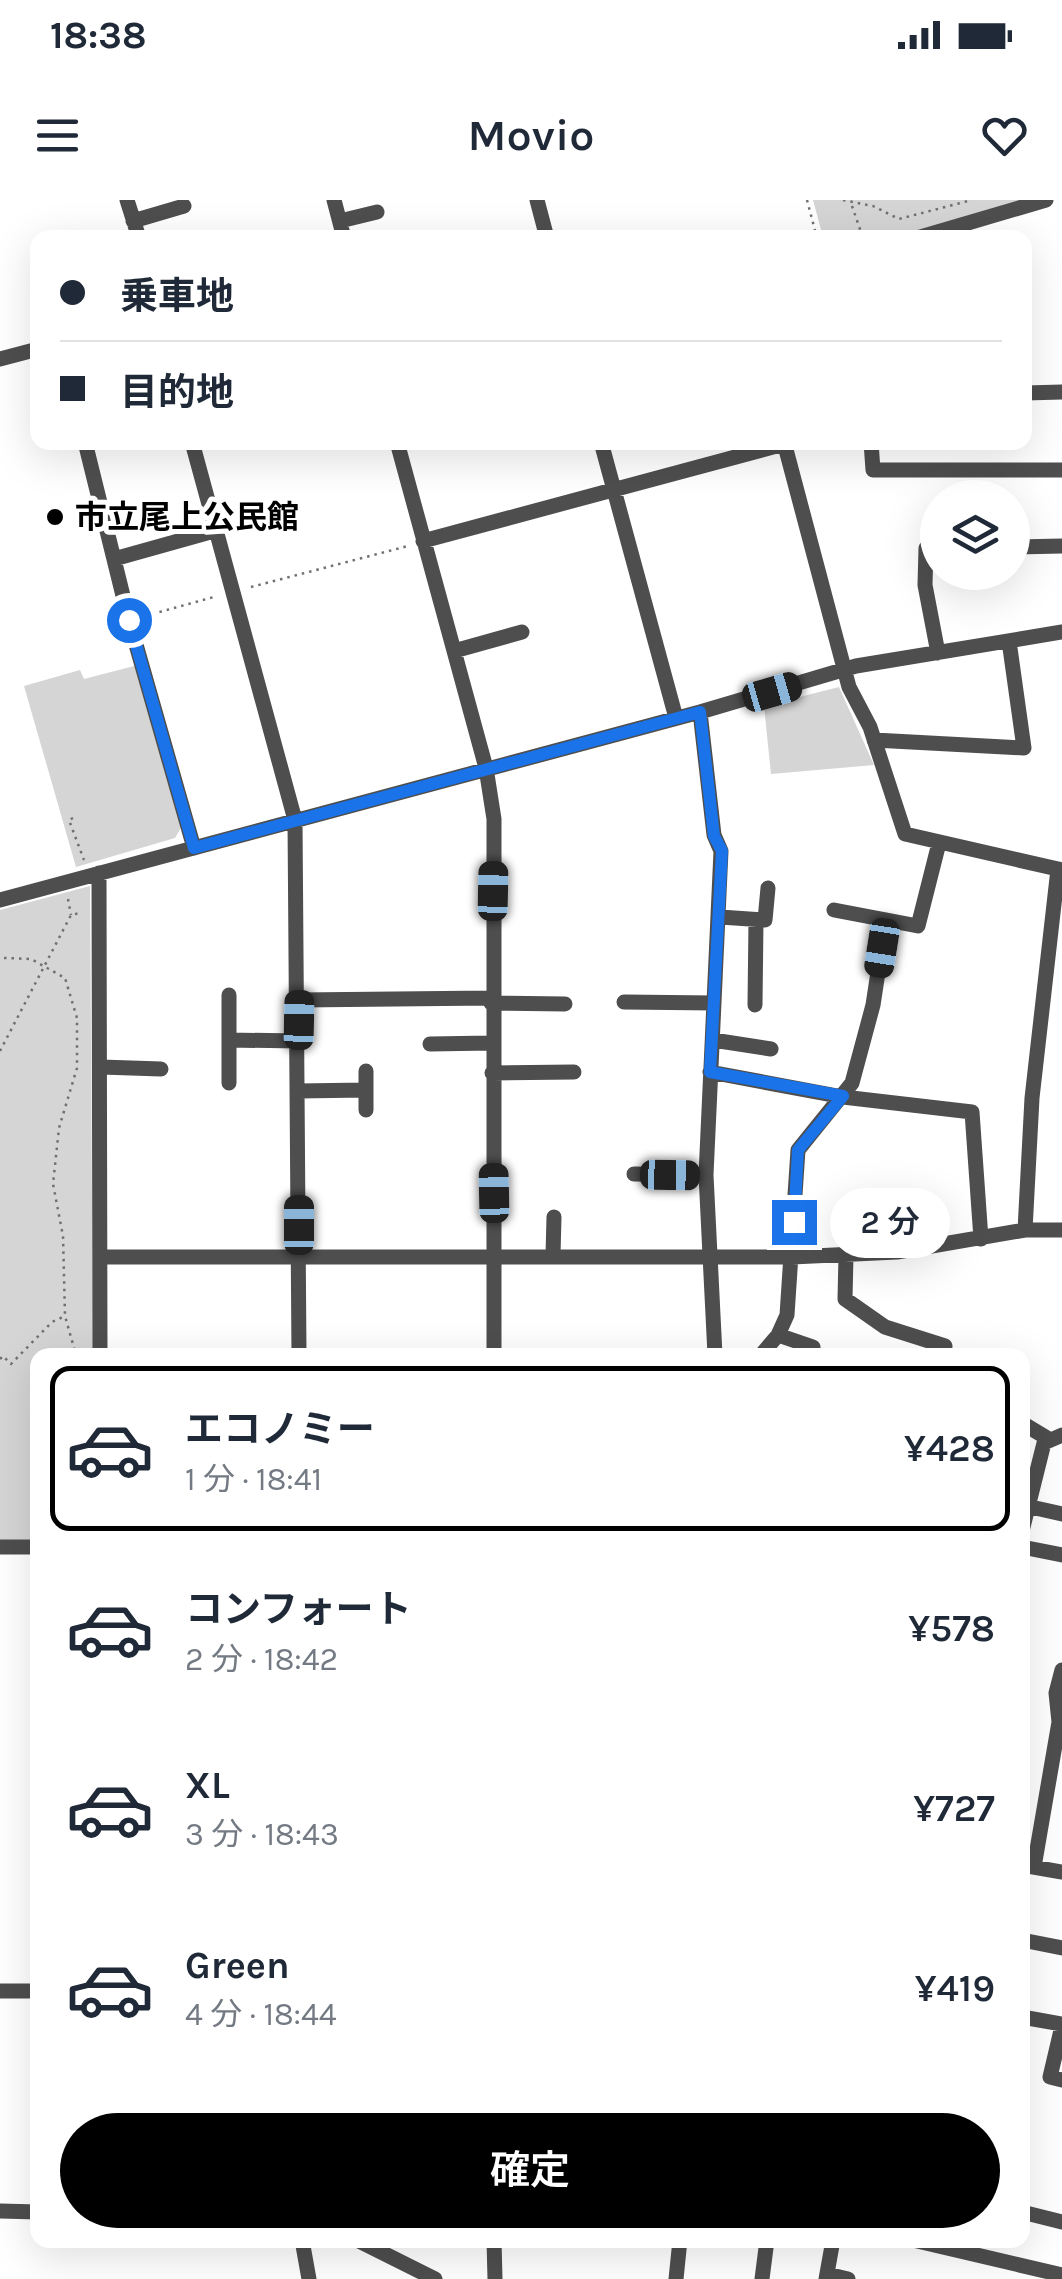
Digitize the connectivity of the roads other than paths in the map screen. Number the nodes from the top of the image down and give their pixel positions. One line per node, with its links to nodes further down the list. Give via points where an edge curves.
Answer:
1 (127, 200): 7 (street)
2 (334, 200): 9 (street)
3 (537, 200): 10 (street)
4 (1046, 200): 11 (street)
5 (184, 206): 7 (street)
6 (377, 212): 9 (street)
7 (133, 221): 8 (street)
8 (137, 230)
9 (342, 230)
10 (545, 230)
11 (945, 230)
12 (30, 351): 13 (street)
13 (0, 359)
14 (1062, 392): 15 (street)
15 (1032, 393)
16 (88, 450): 29 (street)
17 (194, 450): 25 (street)
18 (399, 450): 26 (street)
19 (603, 450): 24 (street)
20 (758, 450): 24 (street)
21 (786, 450): 36 (street)
22 (872, 450): 23 (street, via 873,470)
23 (1062, 470)
24 (614, 489): 26 (street); 38 (street)
25 (214, 532): 29 (street); 41 (street)
26 (424, 541): 34 (street)
27 (1062, 546): 28 (street)
28 (1030, 547)
29 (114, 559): 43 (street)
30 (927, 590): 35 (street)
31 (523, 632): 34 (street)
32 (1062, 632): 33 (street)
33 (1009, 641): 35 (street); 39 (street, via 1024,748)
34 (454, 651): 40 (street)
35 (938, 653): 36 (street)
36 (844, 672): 37 (street); 39 (street)
37 (700, 712): 38 (street); 49 (street, via 714,836 722,851)
38 (676, 718): 40 (street)
39 (874, 740): 42 (street, via 905,834)
40 (486, 768): 41 (street); 54 (street, via 494,819)
41 (294, 820): 43 (street); 53 (street)
42 (939, 843): 44 (street); 51 (street, via 918,926)
43 (194, 848): 45 (street)
44 (1060, 870): 79 (street, via 1032,1098)
45 (94, 874): 47 (street); 65 (street, via 101,909)
46 (768, 888): 50 (street, via 765,920)
47 (0, 900)
48 (834, 910): 51 (street)
49 (720, 918): 50 (street); 56 (street)
50 (756, 920): 58 (street)
51 (886, 920): 74 (street, via 873,1005)
52 (229, 995): 59 (street)
53 (299, 1000): 54 (street); 60 (street)
54 (491, 1001): 57 (street); 62 (street)
55 (624, 1002): 56 (street)
56 (714, 1003): 61 (street)
57 (565, 1004)
58 (754, 1005)
59 (229, 1040): 60 (street); 71 (street)
60 (299, 1040): 73 (street)
61 (712, 1040): 64 (street); 69 (street)
62 (492, 1043): 63 (street); 70 (street)
63 (430, 1044)
64 (771, 1048)
65 (101, 1067): 66 (street); 84 (street)
66 (161, 1069)
67 (366, 1071): 72 (street)
68 (574, 1072): 70 (street)
69 (710, 1072): 74 (street); 77 (street)
70 (492, 1073): 87 (street)
71 (229, 1083)
72 (366, 1090): 73 (street); 75 (street)
73 (298, 1091): 86 (street)
74 (843, 1096): 81 (street, via 972,1112); 88 (street, via 798,1150)
75 (366, 1110)
76 (634, 1174): 77 (street)
77 (706, 1175): 85 (street)
78 (554, 1217): 82 (street)
79 (1025, 1230): 80 (street); 81 (street)
80 (1062, 1230)
81 (981, 1239): 83 (street)
82 (553, 1254): 85 (street); 87 (street)
83 (846, 1254): 88 (street); 96 (street, via 846,1299 885,1327)
84 (101, 1257): 86 (street); 91 (street)
85 (709, 1257): 88 (street); 94 (street)
86 (299, 1258): 87 (street); 92 (street)
87 (495, 1258): 93 (street)
88 (792, 1258): 89 (street, via 787,1314)
89 (778, 1335): 90 (street); 95 (street)
90 (813, 1347)
91 (100, 1348)
92 (299, 1348)
93 (494, 1348)
94 (715, 1348)
95 (767, 1348)
96 (945, 1348)
97 (1030, 1426): 98 (street)
98 (1054, 1436): 99 (street)
99 (1031, 1507): 100 (street)
100 (1062, 1514)
101 (0, 1547): 102 (street)
102 (30, 1547)
103 (1030, 1549): 104 (street)
104 (1062, 1555)
105 (1062, 1670): 106 (street, via 1059,1722)
106 (1030, 1857)
107 (1030, 1866): 108 (street)
108 (1062, 1872)
109 (1030, 1942): 110 (street)
110 (1062, 1948)
111 (0, 1991): 112 (street)
112 (30, 1992)
113 (1030, 2018): 114 (street)
114 (1062, 2026): 115 (street, via 1050,2078)
115 (1062, 2080)
116 (0, 2212): 117 (street)
117 (30, 2212)
118 (1030, 2214): 119 (street)
119 (1062, 2222)
120 (304, 2248): 129 (street)
121 (374, 2248): 130 (street)
122 (494, 2248): 131 (street)
123 (679, 2248): 132 (street)
124 (766, 2248): 133 (street)
125 (831, 2248): 128 (street)
126 (948, 2248): 127 (street)
127 (1062, 2274)
128 (827, 2276): 134 (street)
129 (310, 2279)
130 (434, 2279)
131 (495, 2279)
132 (676, 2279)
133 (762, 2279)
134 (848, 2279)

